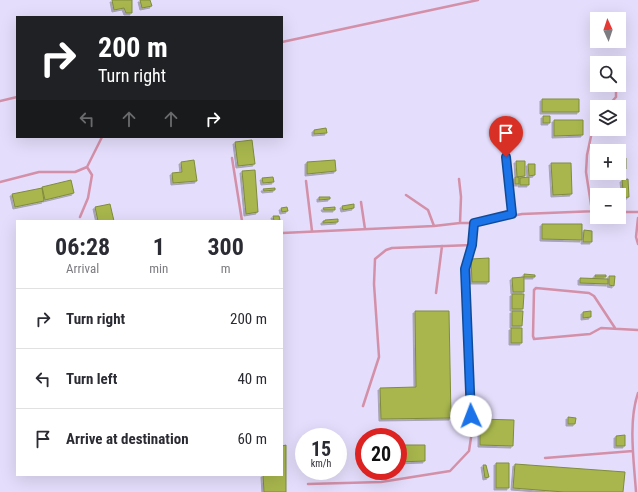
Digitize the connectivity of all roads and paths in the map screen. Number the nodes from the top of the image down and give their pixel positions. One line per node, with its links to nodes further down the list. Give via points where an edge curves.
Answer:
1 (478, 0): 2 (lane)
2 (283, 42)
3 (16, 97): 4 (lane)
4 (0, 101)
5 (591, 136): 14 (lane, via 586,172)
6 (102, 138): 9 (lane)
7 (506, 157): 19 (lane)
8 (232, 158): 22 (lane)
9 (87, 167): 12 (lane, via 76,172 39,172); 20 (lane, via 92,175 88,198)
10 (459, 179): 23 (lane)
11 (306, 181): 27 (lane)
12 (0, 182)
13 (406, 195): 25 (lane, via 428,210)
14 (590, 198)
15 (361, 202): 26 (lane)
16 (590, 211): 19 (lane)
17 (626, 212): 18 (lane)
18 (638, 212)
19 (512, 214): 24 (lane)
20 (80, 217)
21 (638, 218): 29 (lane)
22 (242, 220)
23 (460, 223): 24 (lane); 25 (lane)
24 (474, 223): 30 (lane)
25 (434, 226): 26 (lane)
26 (365, 229): 27 (lane)
27 (312, 232): 28 (lane)
28 (283, 233)
29 (638, 244)
30 (472, 245): 31 (lane); 39 (lane, via 465,269 472,431 469,451 450,471 381,482)
31 (442, 246): 32 (lane); 36 (lane, via 392,248 375,259 374,284 379,357)
32 (436, 293)
33 (615, 328): 33 (lane, via 601,328 590,334 534,338 534,290 536,288 589,293 594,296); 34 (lane)
34 (638, 330)
35 (638, 393): 37 (lane, via 634,405)
36 (363, 406)
37 (633, 451): 38 (lane); 40 (lane)
38 (544, 458)
39 (308, 484)
40 (636, 492)

